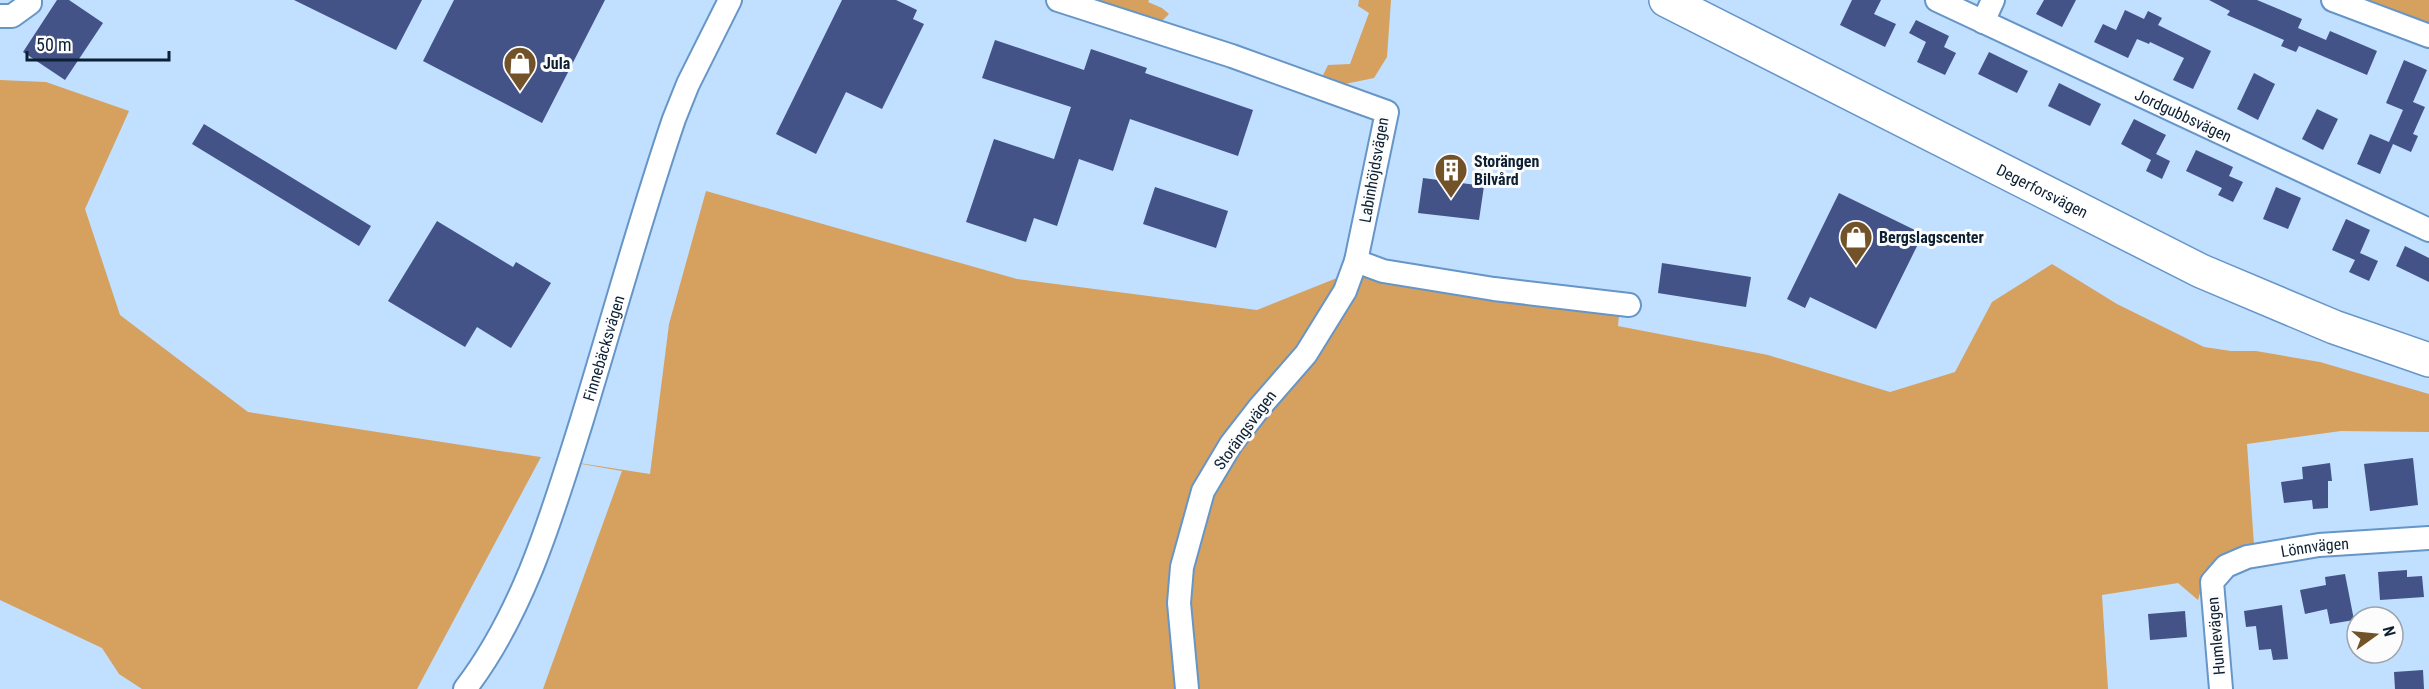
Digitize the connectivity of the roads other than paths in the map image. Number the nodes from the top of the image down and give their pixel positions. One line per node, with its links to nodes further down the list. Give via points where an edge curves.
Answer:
1 (30, 0): 8 (street, via 12,16)
2 (730, 0): 17 (street, Finnebäcksvägen, via 674,119 564,477 525,584 505,628)
3 (1058, 0): 12 (street, Labinhöjdsvägen, via 1232,56 1387,112)
4 (1666, 0): 14 (main road, Degerforsvägen, via 2201,271 2334,327)
5 (1938, 0): 9 (street, Jordgubbsvägen)
6 (1993, 0): 9 (street)
7 (2333, 0): 10 (street)
8 (0, 16)
9 (1983, 22): 11 (street, Jordgubbsvägen)
10 (2429, 36)
11 (2429, 230)
12 (1356, 261): 13 (street, via 1383,271 1494,289); 18 (street, Storängsvägen, via 1345,291 1306,354 1231,444 1203,491 1182,567 1180,612)
13 (1629, 305)
14 (2429, 360)
15 (2429, 538): 16 (street, Lönnvägen, via 2319,545 2247,557 2226,566)
16 (2212, 583): 19 (street, Humlevägen)
17 (465, 689)
18 (1187, 689)
19 (2221, 689)

